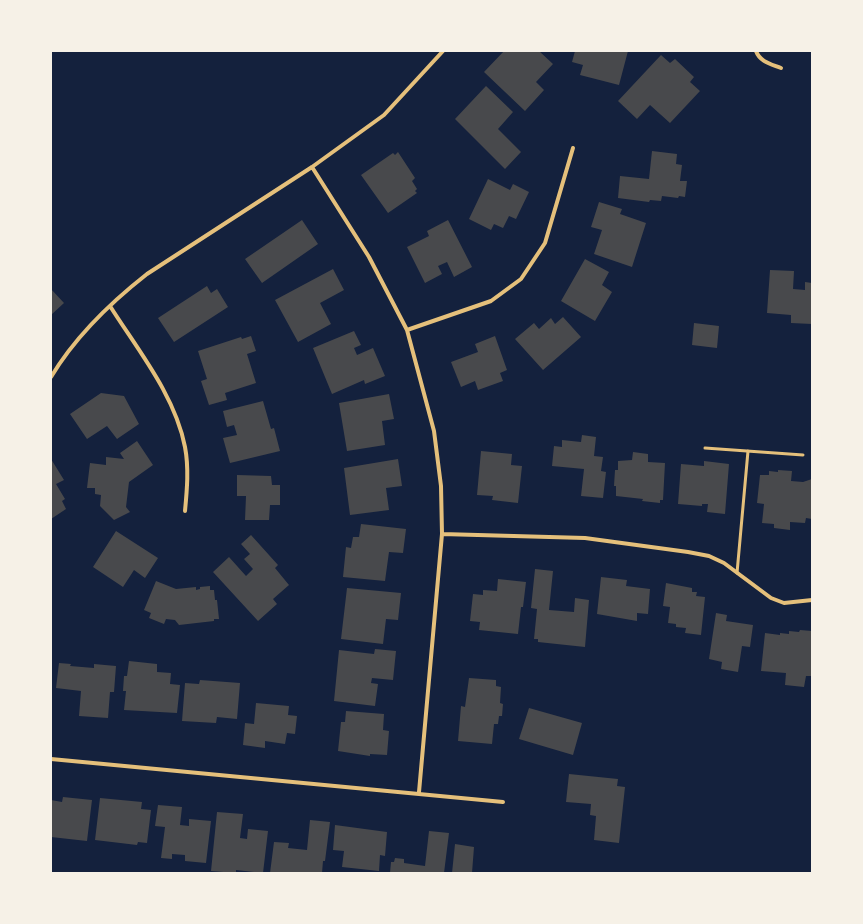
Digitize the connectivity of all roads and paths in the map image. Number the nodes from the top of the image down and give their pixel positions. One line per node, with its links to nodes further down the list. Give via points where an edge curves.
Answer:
1 (443, 51): 5 (street, via 384,116)
2 (756, 51): 3 (street, via 766,63)
3 (781, 68)
4 (573, 148): 7 (street, via 545,243 521,279 491,301)
5 (312, 167): 6 (street, via 147,274); 7 (street, via 370,257)
6 (110, 306): 8 (street, via 83,334); 12 (street, via 156,378 173,412 184,446 188,473)
7 (407, 330): 13 (street, via 434,431 441,486)
8 (51, 377)
9 (705, 448): 10 (lane)
10 (748, 451): 11 (lane); 14 (lane)
11 (803, 455)
12 (185, 511)
13 (442, 534): 14 (street, via 585,538 651,546 709,556 724,562); 17 (street)
14 (737, 573): 15 (street, via 771,598 784,603)
15 (812, 600)
16 (51, 759): 17 (street)
17 (419, 792): 18 (street)
18 (503, 802)

